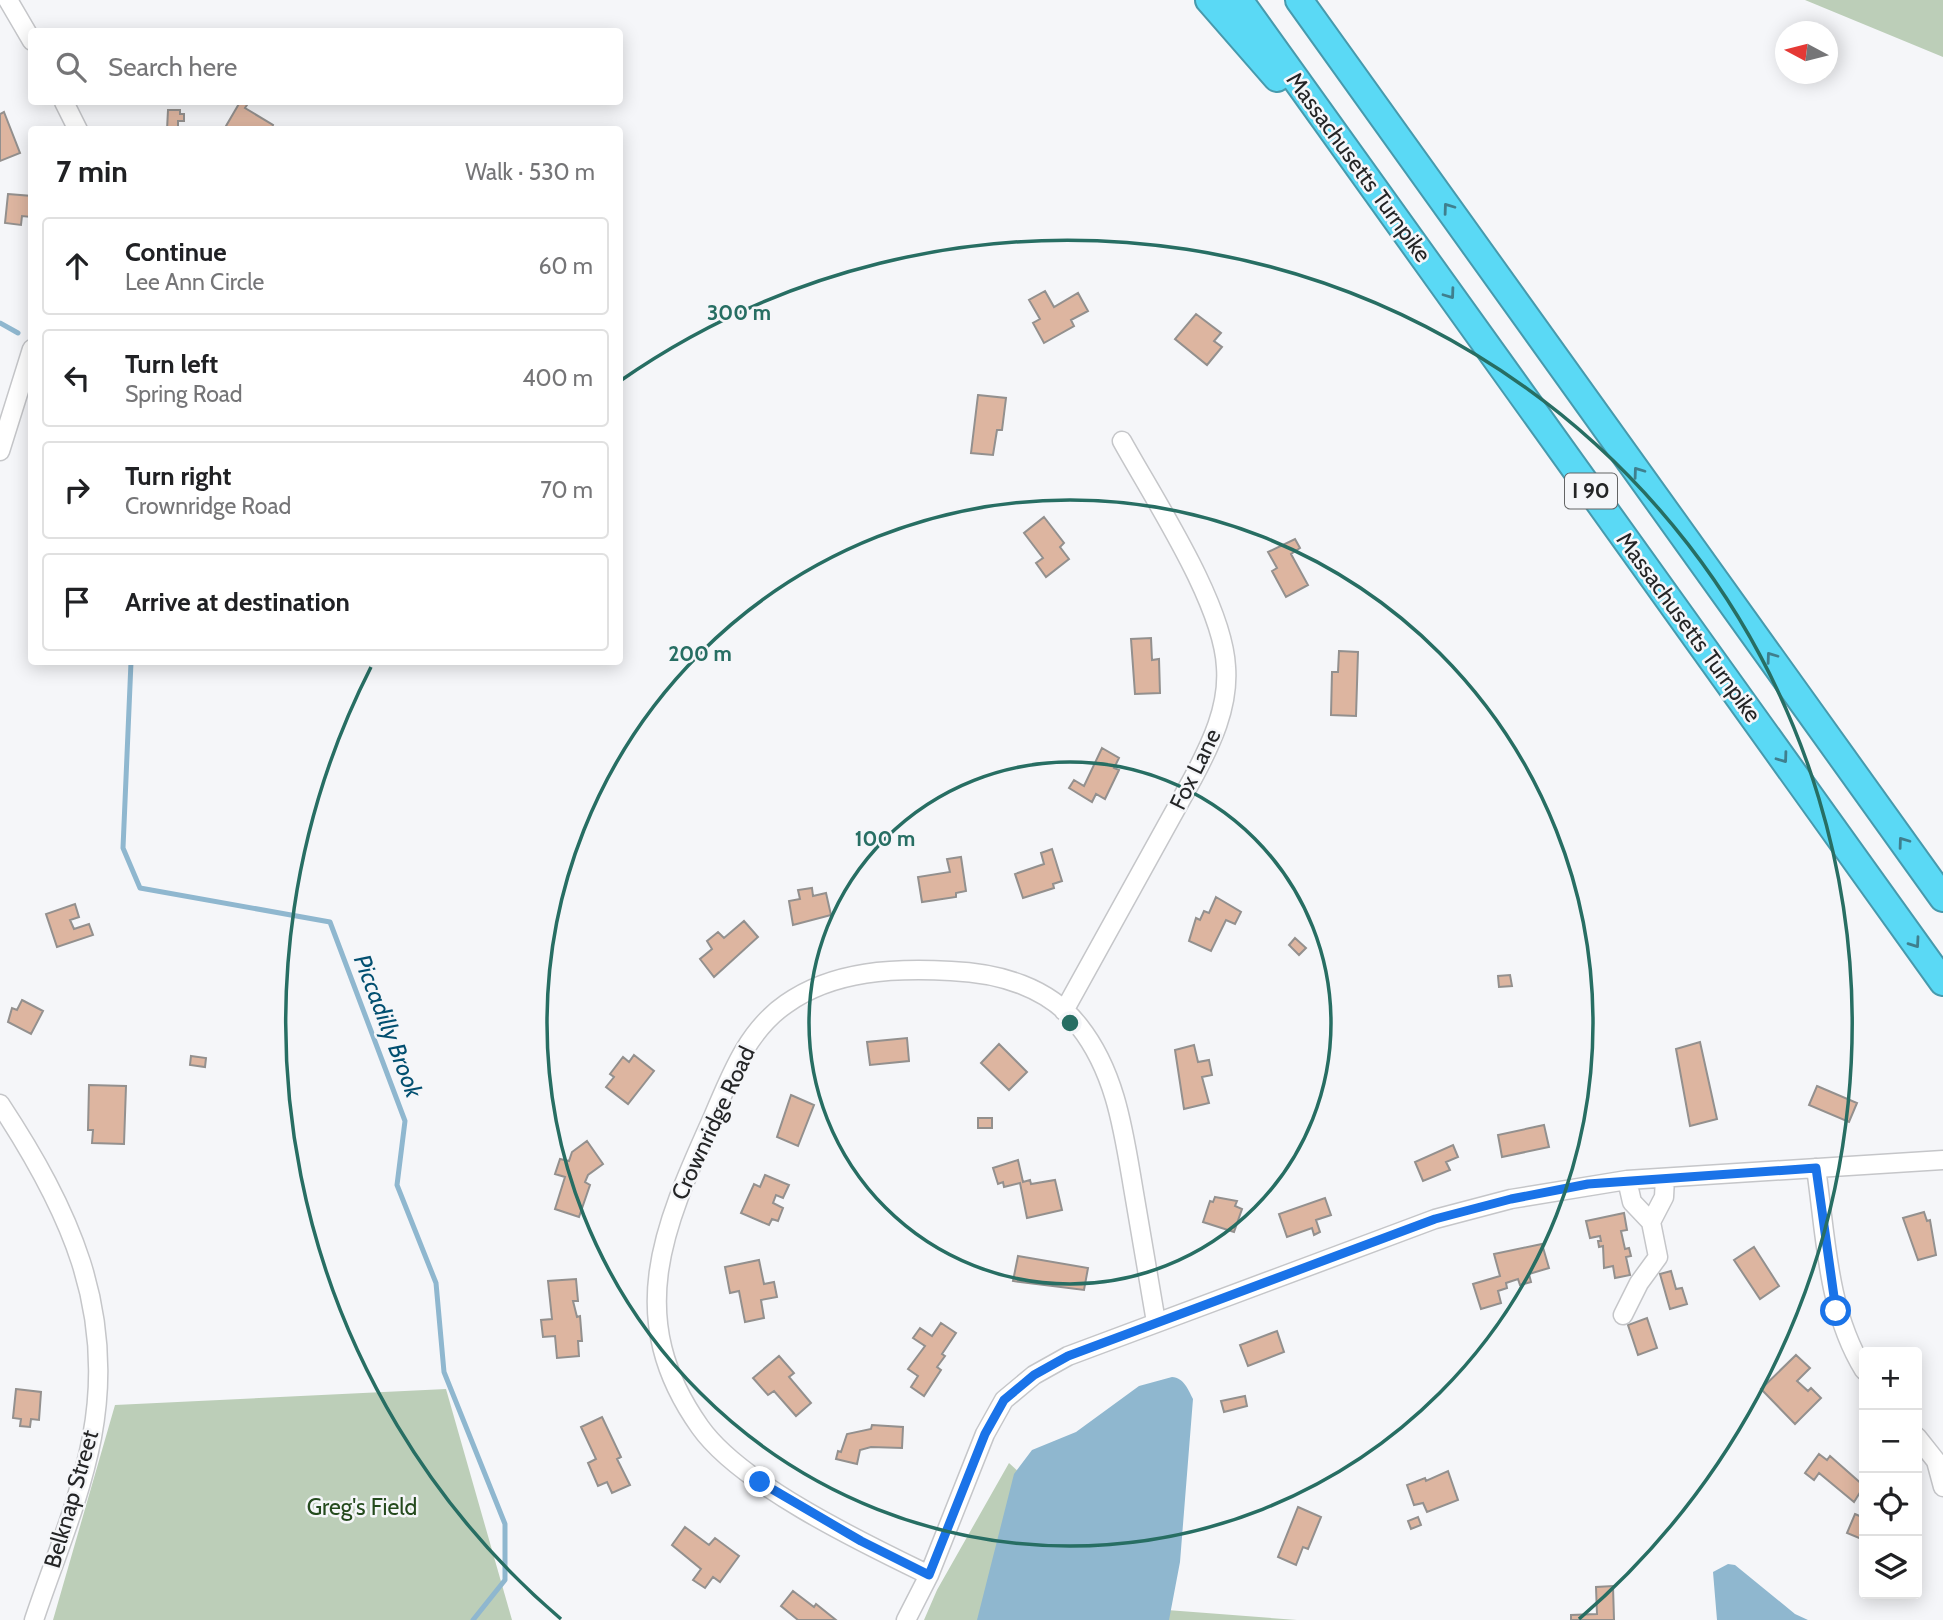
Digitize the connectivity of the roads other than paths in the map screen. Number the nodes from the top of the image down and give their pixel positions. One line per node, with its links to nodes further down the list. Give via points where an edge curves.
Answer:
1 (8, 0): 5 (street)
2 (1209, 0): 8 (highway)
3 (1239, 0): 8 (highway, Massachusetts Turnpike / I 90)
4 (1299, 0): 12 (highway, Massachusetts Turnpike / I 90, one-way to 4)
5 (28, 34)
6 (66, 105): 7 (street)
7 (76, 126)
8 (1365, 176): 13 (highway, Massachusetts Turnpike / I 90, one-way to 13)
9 (28, 362): 11 (street)
10 (1122, 440): 14 (street, Fox Lane, via 1205,593 1219,629 1226,667 1223,706 1211,744)
11 (0, 451)
12 (1943, 898)
13 (1943, 982)
14 (1064, 1011): 22 (street, Crownridge Road, via 1100,1056 1114,1092); 26 (street, Crownridge Road, via 1049,997 1013,981 975,972 936,970 858,974 820,985 786,1004 757,1030 737,1063 673,1207 662,1244 658,1309 666,1360 702,1430 760,1482)
15 (0, 1104): 27 (street, Belknap Street, via 31,1150 78,1245 95,1309 99,1346 92,1439)
16 (1943, 1160): 17 (street)
17 (1816, 1168): 18 (street); 23 (street, via 1836,1311)
18 (1665, 1178): 19 (street); 20 (street, via 1664,1197)
19 (1627, 1180): 20 (street, via 1632,1202); 22 (street, via 1524,1196 1435,1219)
20 (1651, 1222): 21 (street, via 1658,1257)
21 (1623, 1315)
22 (1156, 1322): 26 (street, via 1068,1356 1034,1375 1004,1400 985,1434)
23 (1859, 1362)
24 (1922, 1443): 25 (street, via 1936,1461)
25 (1943, 1487)
26 (929, 1575): 28 (street)
27 (34, 1620)
28 (906, 1620)

